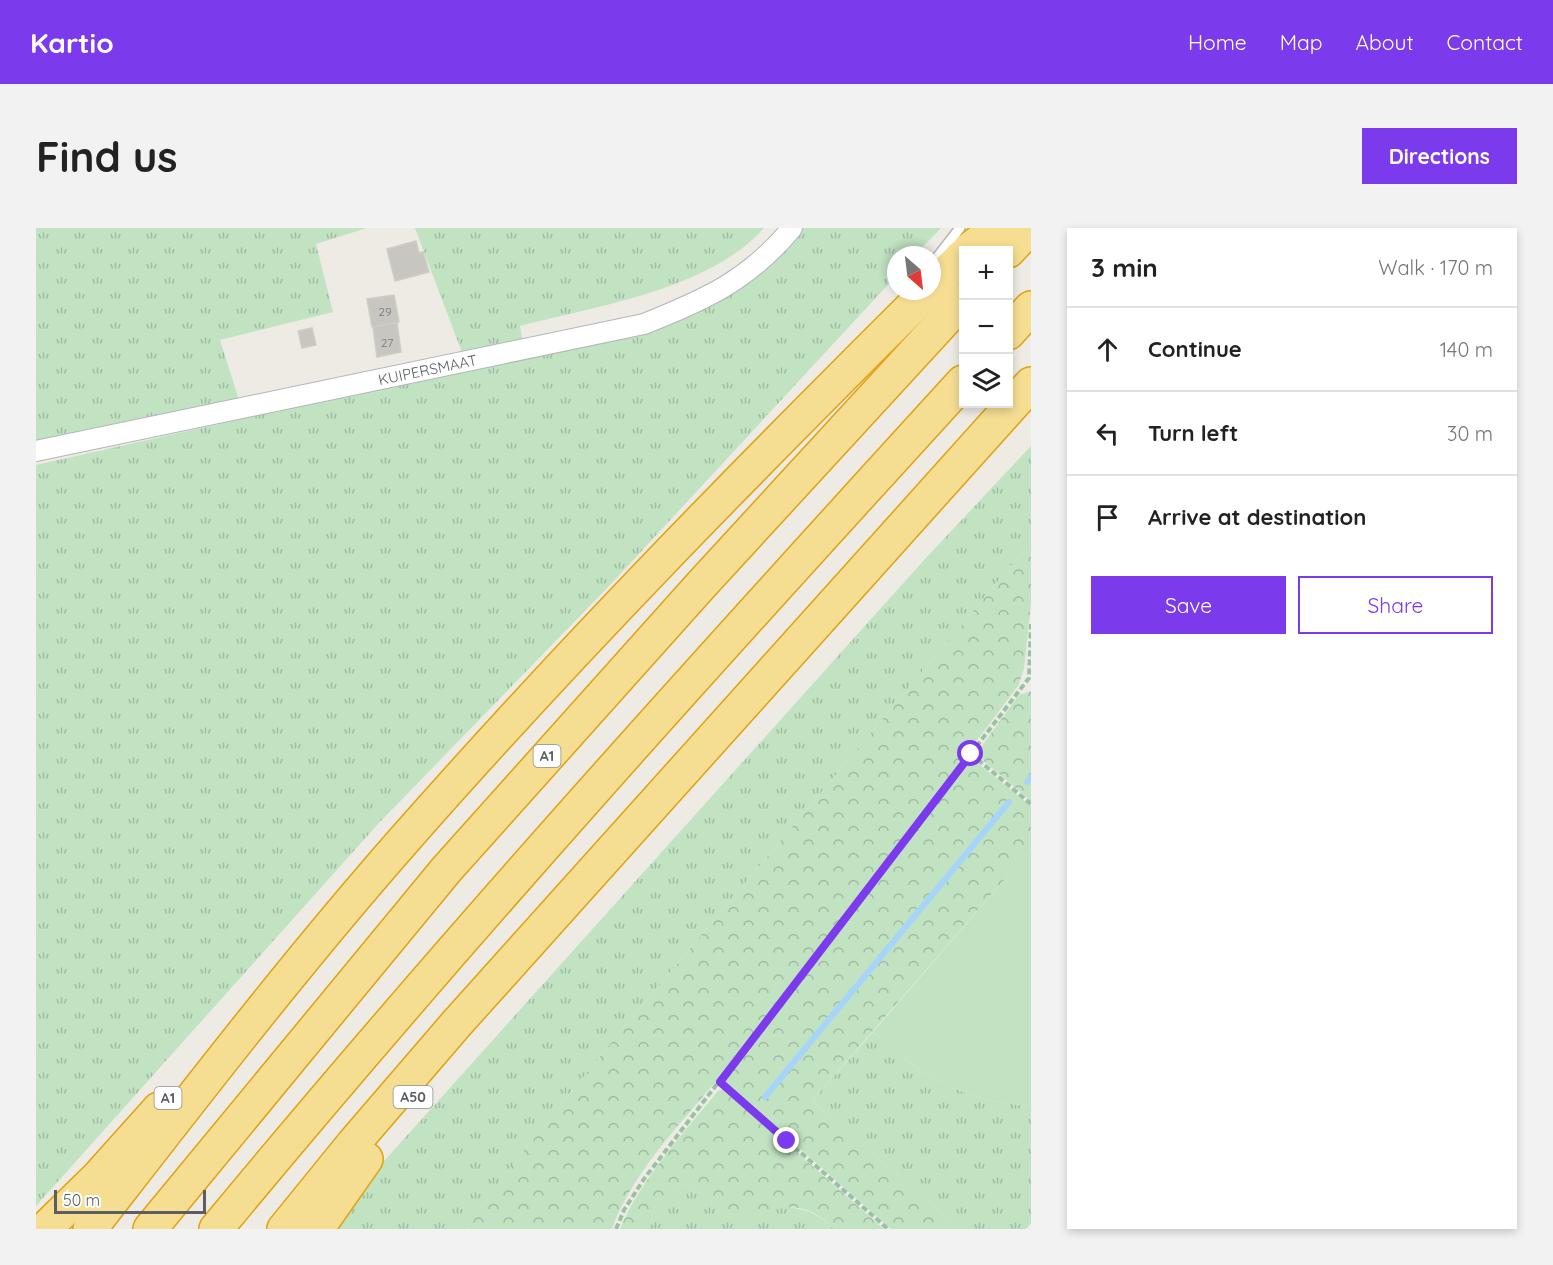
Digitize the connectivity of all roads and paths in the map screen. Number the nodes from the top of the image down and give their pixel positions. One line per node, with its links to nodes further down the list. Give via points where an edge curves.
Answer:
1 (792, 228): 18 (street, KUIPERSMAAT, via 746,274 709,298 644,324)
2 (960, 228): 7 (lane)
3 (997, 228): 5 (highway)
4 (1030, 228): 6 (highway)
5 (974, 246)
6 (1013, 246)
7 (941, 252)
8 (959, 260): 9 (highway)
9 (941, 279)
10 (908, 300): 15 (lane)
11 (919, 300): 15 (highway, A1)
12 (959, 304): 29 (highway, A1, via 694,592 446,870)
13 (1031, 308): 14 (highway)
14 (1013, 328)
15 (880, 339): 25 (highway, A1, via 511,722)
16 (1031, 384): 24 (highway)
17 (959, 386): 30 (highway, via 696,674 423,983)
18 (36, 451)
19 (1031, 624): 20 (path)
20 (1030, 656): 21 (path)
21 (1030, 679): 22 (path)
22 (971, 754): 23 (path); 26 (path)
23 (1031, 804)
24 (510, 966): 31 (highway, via 375,1118); 32 (highway, A50)
25 (293, 969): 27 (highway, A1); 28 (highway, A1)
26 (720, 1082): 33 (path, via 634,1193); 34 (path)
27 (45, 1229)
28 (90, 1229)
29 (150, 1229)
30 (216, 1229)
31 (284, 1229)
32 (317, 1229)
33 (616, 1229)
34 (888, 1229)

